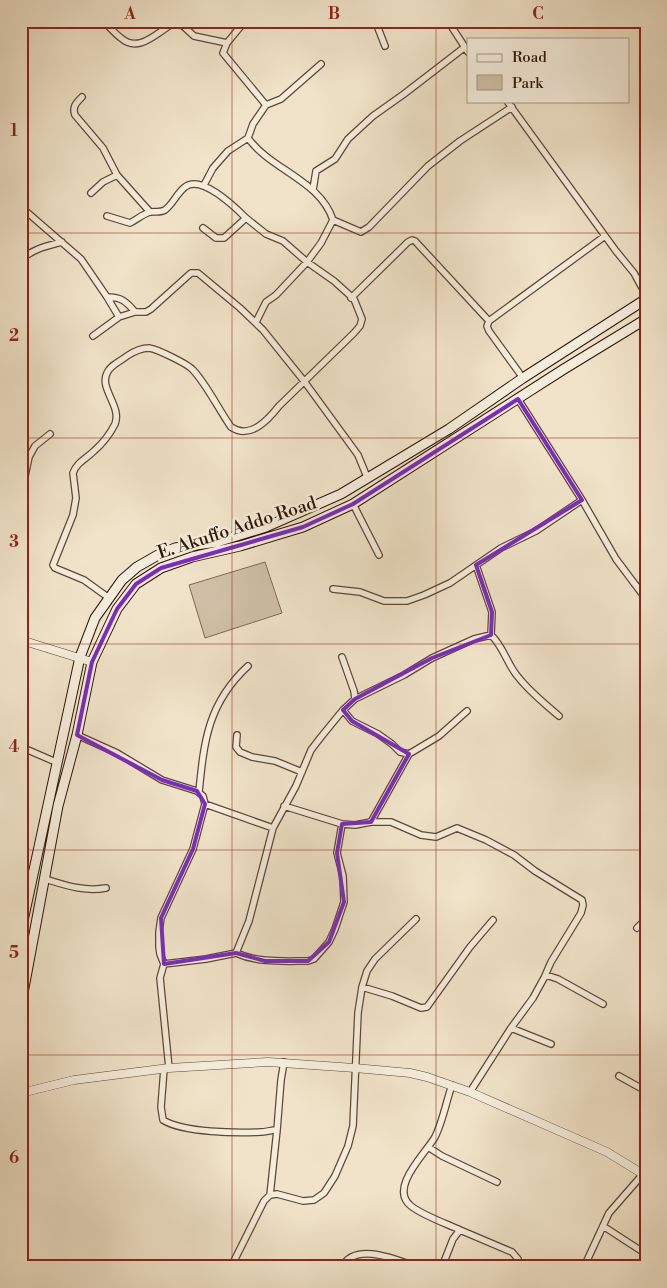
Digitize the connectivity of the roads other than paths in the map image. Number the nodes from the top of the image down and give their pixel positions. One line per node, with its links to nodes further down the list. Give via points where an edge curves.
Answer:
1 (103, 21): 5 (street, via 133,45 141,44 174,23 182,25 194,36)
2 (245, 21): 5 (street)
3 (380, 21): 6 (street, via 378,28)
4 (448, 21): 7 (street)
5 (227, 43): 11 (street, via 223,53 226,59)
6 (385, 46)
7 (466, 49): 16 (street, via 354,133 335,159 316,171)
8 (321, 64): 11 (street, via 281,99)
9 (82, 97): 14 (street, via 74,108 75,115 103,148)
10 (508, 102): 12 (street)
11 (266, 105): 13 (street)
12 (512, 107): 22 (street, via 428,166 369,227 361,232); 24 (street)
13 (248, 138): 15 (street, via 228,151); 16 (street, via 267,158)
14 (117, 175): 17 (street); 19 (street)
15 (204, 185): 19 (street, via 190,184 166,209); 21 (street)
16 (313, 190): 22 (street, via 329,209)
17 (92, 193)
18 (21, 207): 25 (street)
19 (150, 212): 20 (street, via 130,223)
20 (108, 216)
21 (246, 218): 23 (street, via 224,238 216,238); 27 (street, via 266,234 283,241)
22 (333, 220): 27 (street)
23 (203, 228)
24 (605, 236): 28 (street, via 634,273); 35 (street)
25 (62, 242): 26 (street, via 35,250); 29 (street, via 81,259)
26 (21, 260)
27 (307, 262): 30 (street); 36 (street, via 266,302)
28 (646, 295)
29 (107, 297): 32 (street, via 121,298); 33 (street)
30 (351, 298): 35 (street, via 412,240); 39 (street, via 360,312 360,326)
31 (646, 299): 38 (main road, E. Akuffo Addo Road)
32 (135, 312): 33 (street); 36 (street, via 151,310 191,274 198,273)
33 (119, 317): 37 (street)
34 (646, 319): 40 (main road, E. Akuffo Addo Road)
35 (489, 321): 38 (street, via 489,331)
36 (256, 322): 39 (street)
37 (93, 336)
38 (523, 378): 42 (main road, E. Akuffo Addo Road, via 449,430)
39 (304, 381): 42 (street, via 358,455); 51 (street, via 269,419 248,432 231,428 192,368 157,351 141,349 110,368 105,380 117,415 115,423 96,450 74,469 76,498 73,515 53,565 84,580)
40 (518, 399): 44 (street); 45 (main road, E. Akuffo Addo Road)
41 (50, 434): 43 (street, via 35,446)
42 (368, 478): 51 (main road, E. Akuffo Addo Road, via 341,494 266,527 217,542 175,548 158,555 122,580)
43 (21, 495)
44 (582, 500): 47 (street); 49 (street, via 616,560)
45 (353, 504): 46 (street); 58 (main road, E. Akuffo Addo Road, via 303,528 162,568 136,584 117,609)
46 (379, 555)
47 (476, 565): 50 (street, via 450,583 407,601 384,601 360,592); 53 (street, via 492,612)
48 (646, 583): 49 (street)
49 (638, 588): 52 (street)
50 (333, 589)
51 (109, 598): 56 (main road, E. Akuffo Addo Road, via 95,618)
52 (646, 599)
53 (491, 635): 60 (street, via 432,658); 63 (street, via 498,641 518,678)
54 (24, 641): 55 (street); 56 (street)
55 (21, 652)
56 (80, 657): 58 (street); 68 (main road, E. Akuffo Addo Road)
57 (342, 657): 60 (street)
58 (92, 662): 65 (main road, E. Akuffo Addo Road)
59 (248, 666): 70 (street, via 232,680 207,730)
60 (355, 699): 61 (street)
61 (343, 710): 67 (street, via 352,721 378,734 400,752); 69 (street, via 310,750)
62 (467, 711): 67 (street, via 439,736)
63 (559, 716)
64 (237, 735): 69 (street, via 236,746 240,752)
65 (77, 736): 70 (street, via 117,753 162,780); 76 (main road, E. Akuffo Addo Road, via 58,806)
66 (21, 746): 68 (street)
67 (409, 754): 73 (street)
68 (58, 763): 82 (main road, E. Akuffo Addo Road)
69 (302, 772): 72 (street)
70 (199, 792): 71 (street)
71 (205, 804): 75 (street); 84 (street, via 193,848 161,918 159,948)
72 (284, 806): 74 (street); 75 (street)
73 (371, 822): 74 (street); 85 (street, via 391,822 421,835 436,837 457,828 466,831 514,855 582,900 581,913)
74 (342, 824): 83 (street, via 337,853 343,876 344,902 329,942 308,962 264,961)
75 (273, 828): 83 (street, via 249,921)
76 (45, 879): 77 (street, via 80,889); 87 (main road, E. Akuffo Addo Road)
77 (106, 888)
78 (416, 919): 86 (street, via 375,959)
79 (646, 919): 81 (street)
80 (493, 920): 86 (street, via 428,1007 421,1008)
81 (637, 928)
82 (21, 930)
83 (236, 953): 84 (street)
84 (164, 964): 93 (street, via 160,978)
85 (546, 975): 88 (street); 89 (street)
86 (362, 987): 92 (street)
87 (21, 1004)
88 (603, 1004)
89 (511, 1028): 90 (street); 97 (street)
90 (551, 1044)
91 (284, 1062): 92 (street); 93 (street); 99 (street)
92 (355, 1068): 95 (street, via 410,1073); 103 (street, via 353,1126 348,1146 324,1194 314,1200 303,1201)
93 (167, 1069): 98 (street, via 74,1080); 99 (street, via 161,1114 169,1124 215,1131)
94 (619, 1076): 96 (street)
95 (452, 1085): 97 (street); 100 (street, via 441,1123)
96 (646, 1091)
97 (470, 1092): 101 (street, via 607,1152)
98 (21, 1093)
99 (277, 1130): 103 (street)
100 (428, 1147): 102 (street); 105 (street, via 404,1184 405,1198 411,1206)
101 (644, 1175): 104 (street, via 609,1213)
102 (497, 1182)
103 (270, 1195): 109 (street, via 258,1209)
104 (603, 1226): 106 (street); 114 (street)
105 (460, 1230): 112 (street); 113 (street, via 512,1252 518,1259)
106 (646, 1254)
107 (125, 1267): 108 (street)
108 (135, 1267)
109 (231, 1267)
110 (342, 1267): 111 (street, via 350,1258 367,1253)
111 (417, 1267)
112 (442, 1267)
113 (515, 1267)
114 (584, 1267)

